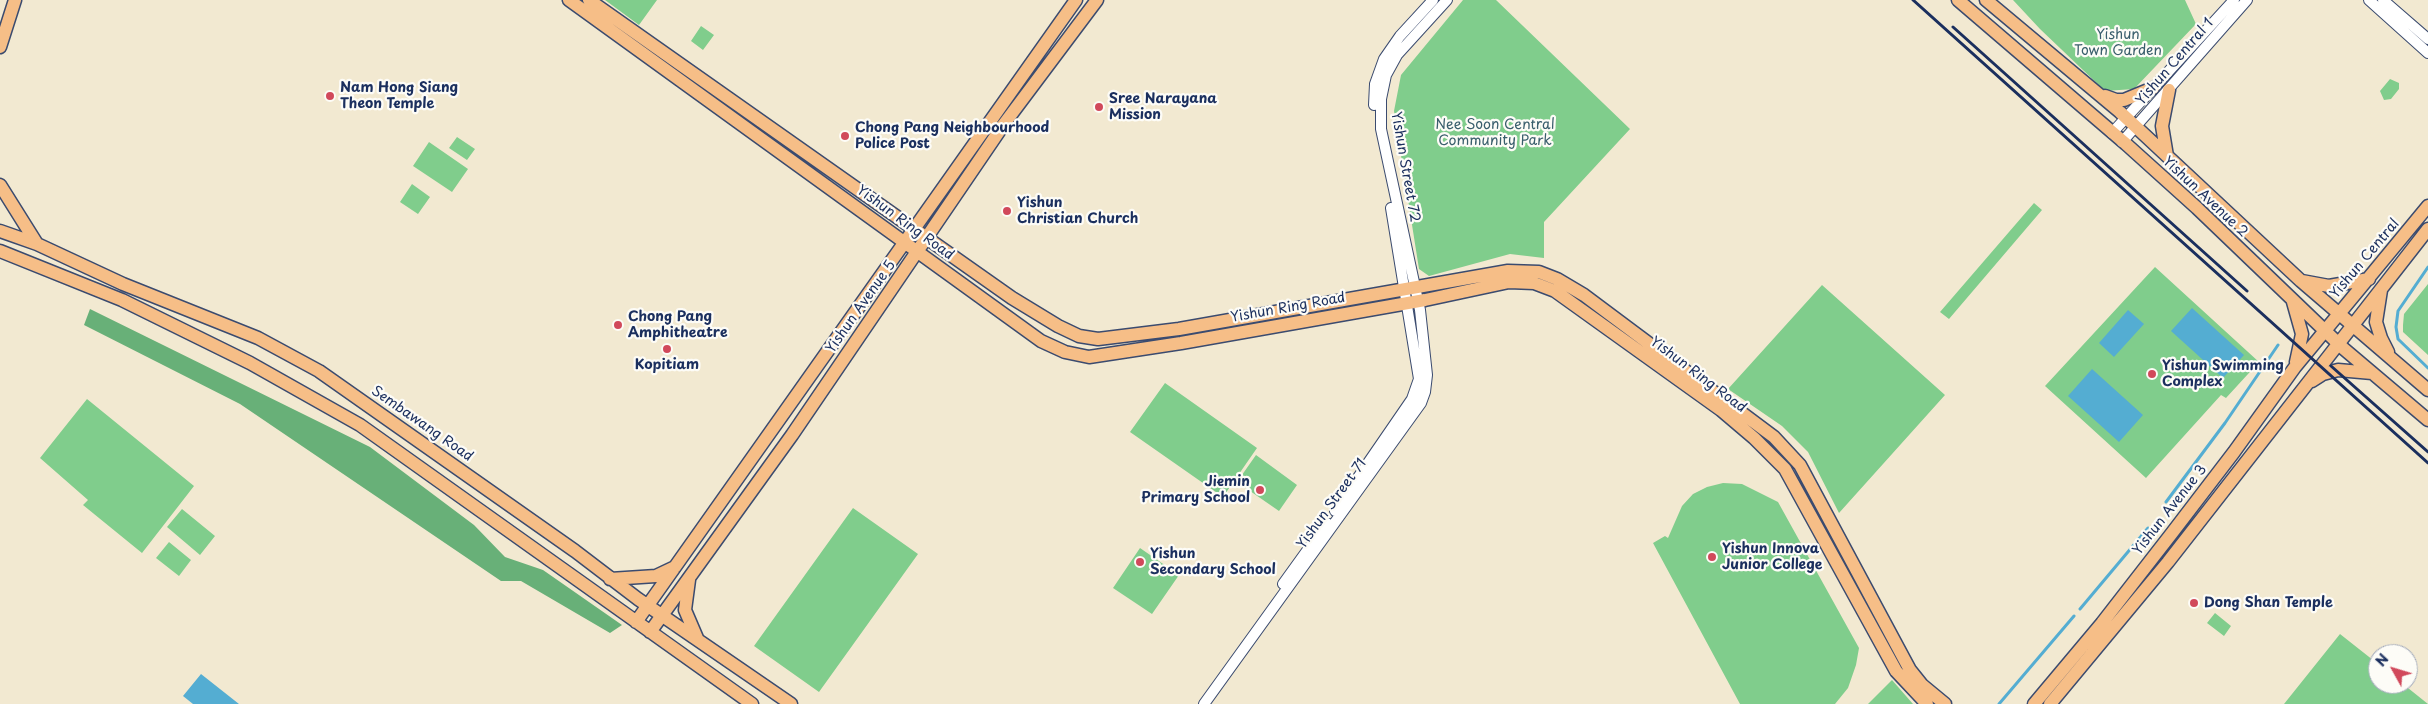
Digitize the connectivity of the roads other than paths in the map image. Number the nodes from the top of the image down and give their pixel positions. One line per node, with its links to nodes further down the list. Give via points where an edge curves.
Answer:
1 (15, 0): 15 (main road)
2 (569, 0): 31 (main road, Yishun Ring Road)
3 (589, 0): 27 (main road, Yishun Ring Road)
4 (1076, 0): 27 (main road, Yishun Avenue 5)
5 (1097, 0): 30 (main road, Yishun Avenue 5, via 1004,124)
6 (1432, 0): 37 (street, Yishun Street 72, via 1384,59 1375,84 1379,149)
7 (1447, 0): 37 (street, Yishun Street 72, via 1397,55 1386,75 1381,99 1381,130)
8 (1958, 0): 22 (main road, Yishun Avenue 2)
9 (1986, 0): 18 (main road, Yishun Avenue 2)
10 (2234, 0): 17 (street, Yishun Central 1)
11 (2248, 0): 19 (street, Yishun Central 1)
12 (2369, 0): 16 (street)
13 (2383, 0): 14 (street)
14 (2428, 39)
15 (0, 47)
16 (2428, 53)
17 (2152, 88): 18 (main road, via 2120,100); 20 (street, Yishun Central 1)
18 (2094, 90): 20 (main road, Yishun Avenue 2)
19 (2169, 90): 21 (street, Yishun Central 1); 24 (main road, via 2162,126)
20 (2125, 117): 21 (main road, Yishun Avenue 2); 22 (street, Yishun Central 1)
21 (2136, 127): 23 (street, Yishun Central 1); 24 (main road, Yishun Avenue 2)
22 (2112, 132): 23 (main road, Yishun Avenue 2)
23 (2122, 142): 39 (main road, Yishun Avenue 2, via 2197,208)
24 (2167, 156): 36 (main road, Yishun Avenue 2)
25 (0, 185): 32 (main road)
26 (2428, 206): 35 (main road, Yishun Central)
27 (914, 229): 30 (main road, Yishun Ring Road); 31 (main road, Yishun Avenue 5)
28 (2428, 229): 38 (main road)
29 (0, 231): 32 (main road, Sembawang Road)
30 (927, 238): 34 (main road, Yishun Avenue 5); 37 (main road, Yishun Ring Road, via 1038,315 1079,336 1098,339 1179,329)
31 (905, 242): 34 (main road, Yishun Ring Road); 51 (main road, Yishun Avenue 5)
32 (36, 244): 53 (main road, Sembawang Road, via 123,284 258,338 319,371)
33 (0, 251): 56 (main road, via 122,300 250,363 360,425)
34 (918, 252): 40 (main road, Yishun Ring Road, via 1041,341 1065,352 1089,357); 52 (main road, Yishun Avenue 5, via 792,435)
35 (2369, 279): 36 (main road, via 2329,286); 41 (main road, Yishun Central)
36 (2301, 281): 41 (main road, Yishun Avenue 2)
37 (1410, 289): 40 (street, Yishun Street 72); 64 (main road, Yishun Ring Road, via 1508,270 1529,270 1549,275 1584,295 1774,437 1800,465 1910,670)
38 (2382, 290): 42 (main road); 45 (main road, via 2376,322)
39 (2292, 301): 43 (main road, Yishun Avenue 2); 46 (main road, via 2302,334)
40 (1412, 302): 61 (street, Yishun Street 71, via 1419,379 1412,399 1342,503); 62 (street, Yishun Street 71, via 1428,375 1421,403); 63 (main road, Yishun Ring Road, via 1509,282 1526,281 1541,285 1578,305 1721,410 1785,469 1896,671)
41 (2338, 314): 42 (main road, Yishun Avenue 2); 43 (main road, Yishun Central)
42 (2352, 326): 44 (main road); 45 (main road, Yishun Avenue 2)
43 (2324, 330): 44 (main road, Yishun Avenue 2); 46 (main road, Yishun Avenue 3)
44 (2338, 343): 47 (main road, Yishun Avenue 2); 48 (main road)
45 (2392, 359): 49 (main road, Yishun Avenue 2)
46 (2295, 367): 65 (main road, Yishun Avenue 3, via 2172,533)
47 (2374, 374): 48 (main road, via 2338,370); 50 (main road, Yishun Avenue 2)
48 (2310, 382): 66 (main road, via 2168,562)
49 (2428, 390)
50 (2428, 420)
51 (678, 565): 53 (main road, via 656,576); 54 (main road, Yishun Avenue 5)
52 (690, 575): 55 (main road, Yishun Avenue 5); 58 (main road, via 685,610)
53 (610, 579): 54 (main road, Sembawang Road)
54 (648, 606): 55 (main road, Sembawang Road); 56 (main road, Yishun Avenue 5)
55 (662, 615): 57 (main road, Yishun Avenue 5); 58 (main road, Sembawang Road)
56 (636, 622): 57 (main road)
57 (650, 632): 59 (main road)
58 (697, 638): 60 (main road, Sembawang Road)
59 (752, 704)
60 (791, 704)
61 (1197, 704)
62 (1204, 704)
63 (1927, 704)
64 (1945, 704)
65 (2034, 704)
66 (2050, 704)

